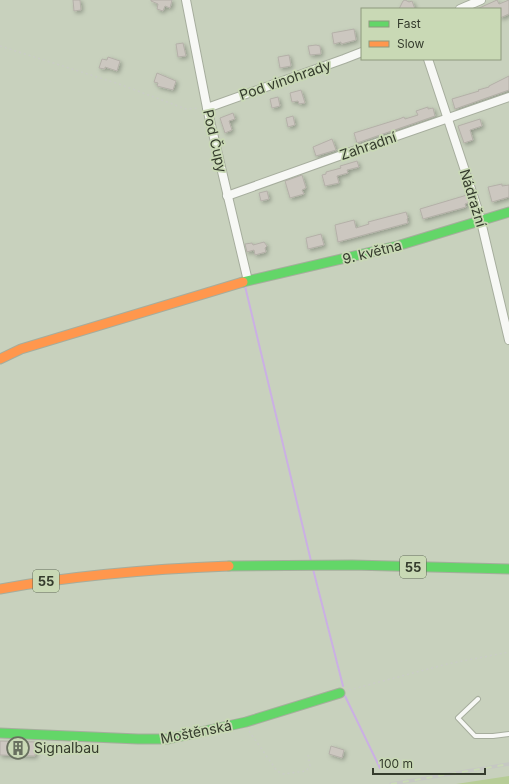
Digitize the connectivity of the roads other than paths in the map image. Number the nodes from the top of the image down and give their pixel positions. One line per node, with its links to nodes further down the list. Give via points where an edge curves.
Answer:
1 (186, 0): 7 (street, Pod Čupy)
2 (481, 0): 3 (street)
3 (462, 8)
4 (361, 52): 7 (street, Pod vinohrady)
5 (428, 60): 8 (street, Nádražní)
6 (509, 97): 8 (street, Zahradní)
7 (207, 108): 9 (street, Pod Čupy)
8 (448, 118): 9 (street, Zahradní); 11 (street, Nádražní)
9 (227, 196): 12 (street, Pod Čupy)
10 (509, 212): 11 (street, 9. května)
11 (482, 221): 12 (street, 9. května, via 378,251); 13 (street, Nádražní)
12 (248, 281): 14 (street, 9. května, via 21,349)
13 (509, 340)
14 (0, 359)
15 (509, 569): 16 (street, 55, via 316,565 194,567 71,577)
16 (0, 589)
17 (340, 693): 19 (street, Moštěnská, via 246,722 168,739)
18 (478, 699): 20 (lane, via 458,718 475,736)
19 (0, 733)
20 (509, 734)

